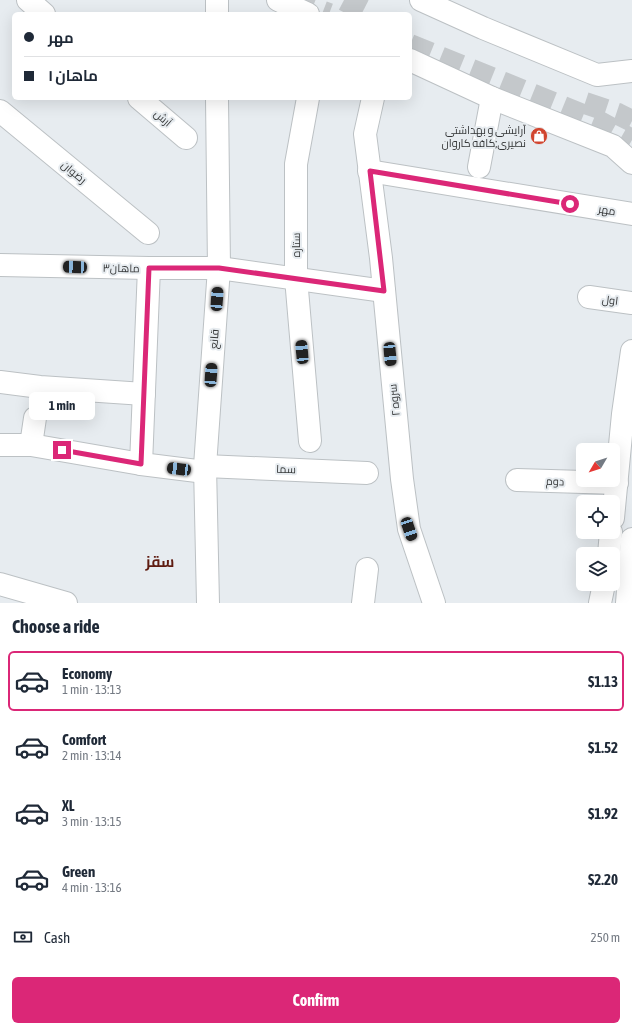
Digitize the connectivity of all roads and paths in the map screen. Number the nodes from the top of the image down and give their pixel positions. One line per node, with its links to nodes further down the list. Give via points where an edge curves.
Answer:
1 (28, 0): 5 (street)
2 (217, 0): 6 (street)
3 (278, 0): 7 (street)
4 (421, 0): 9 (street, via 597,75)
5 (42, 12)
6 (217, 12)
7 (304, 12)
8 (412, 61): 10 (street)
9 (632, 71)
10 (492, 98): 17 (street, via 613,146); 18 (street)
11 (142, 100): 16 (street, آرش)
12 (217, 100): 24 (street, قانع)
13 (308, 100): 25 (street, ستاره, via 296,164)
14 (373, 100): 19 (street, سروه ۲, via 365,134)
15 (0, 111): 21 (street, رضوان)
16 (186, 138)
17 (632, 163)
18 (478, 167)
19 (370, 171): 20 (street, مهر); 26 (street, سروه ۲)
20 (632, 214)
21 (148, 233)
22 (0, 265): 23 (street, ماهان۳)
23 (149, 268): 24 (street, ماهان۳); 31 (street)
24 (219, 268): 25 (street, ماهان۳); 38 (street, قانع)
25 (296, 278): 26 (street, ماهان۳); 33 (street, ستاره)
26 (384, 291): 49 (street, سروه ۲, via 409,529)
27 (589, 297): 28 (street, اول)
28 (632, 302)
29 (632, 351): 36 (street)
30 (0, 382): 31 (street)
31 (144, 394): 37 (street)
32 (35, 418): 35 (street)
33 (310, 441)
34 (0, 445): 35 (street, سما)
35 (31, 445): 37 (street, سما)
36 (620, 448)
37 (141, 464): 38 (street, سما)
38 (205, 469): 39 (street, سما); 47 (street, قانع)
39 (367, 473)
40 (517, 480): 41 (street, دوم)
41 (576, 482)
42 (632, 539): 51 (street)
43 (367, 568): 48 (street)
44 (0, 584): 46 (street)
45 (603, 591): 50 (street)
46 (66, 603)
47 (208, 603)
48 (363, 603)
49 (434, 603)
50 (600, 603)
51 (627, 603)

